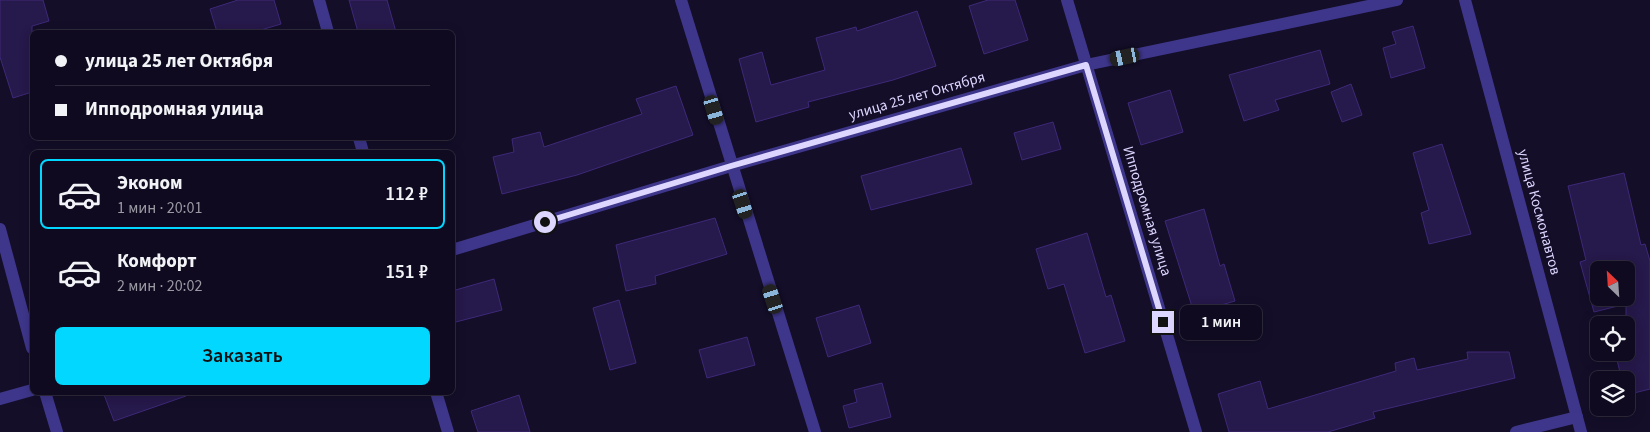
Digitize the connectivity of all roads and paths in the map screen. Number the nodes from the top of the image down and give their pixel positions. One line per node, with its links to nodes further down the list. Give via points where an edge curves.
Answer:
1 (319, 0): 6 (street)
2 (681, 0): 8 (street)
3 (1067, 0): 7 (street, Ипподромная улица)
4 (1397, 0): 7 (street, улица 25 лет Октября)
5 (1465, 0): 16 (street, улица Космонавтов)
6 (327, 30)
7 (1086, 65): 8 (street, улица 25 лет Октября); 20 (street, Ипподромная улица)
8 (731, 166): 10 (street, улица 25 лет Октября); 19 (street)
9 (0, 229): 11 (street)
10 (455, 249)
11 (30, 341)
12 (30, 391): 15 (street)
13 (46, 395): 17 (street)
14 (437, 395): 18 (street)
15 (0, 399)
16 (1577, 416): 21 (street); 22 (street, улица Космонавтов)
17 (57, 432)
18 (448, 432)
19 (815, 432)
20 (1196, 432)
21 (1516, 432)
22 (1581, 432)

